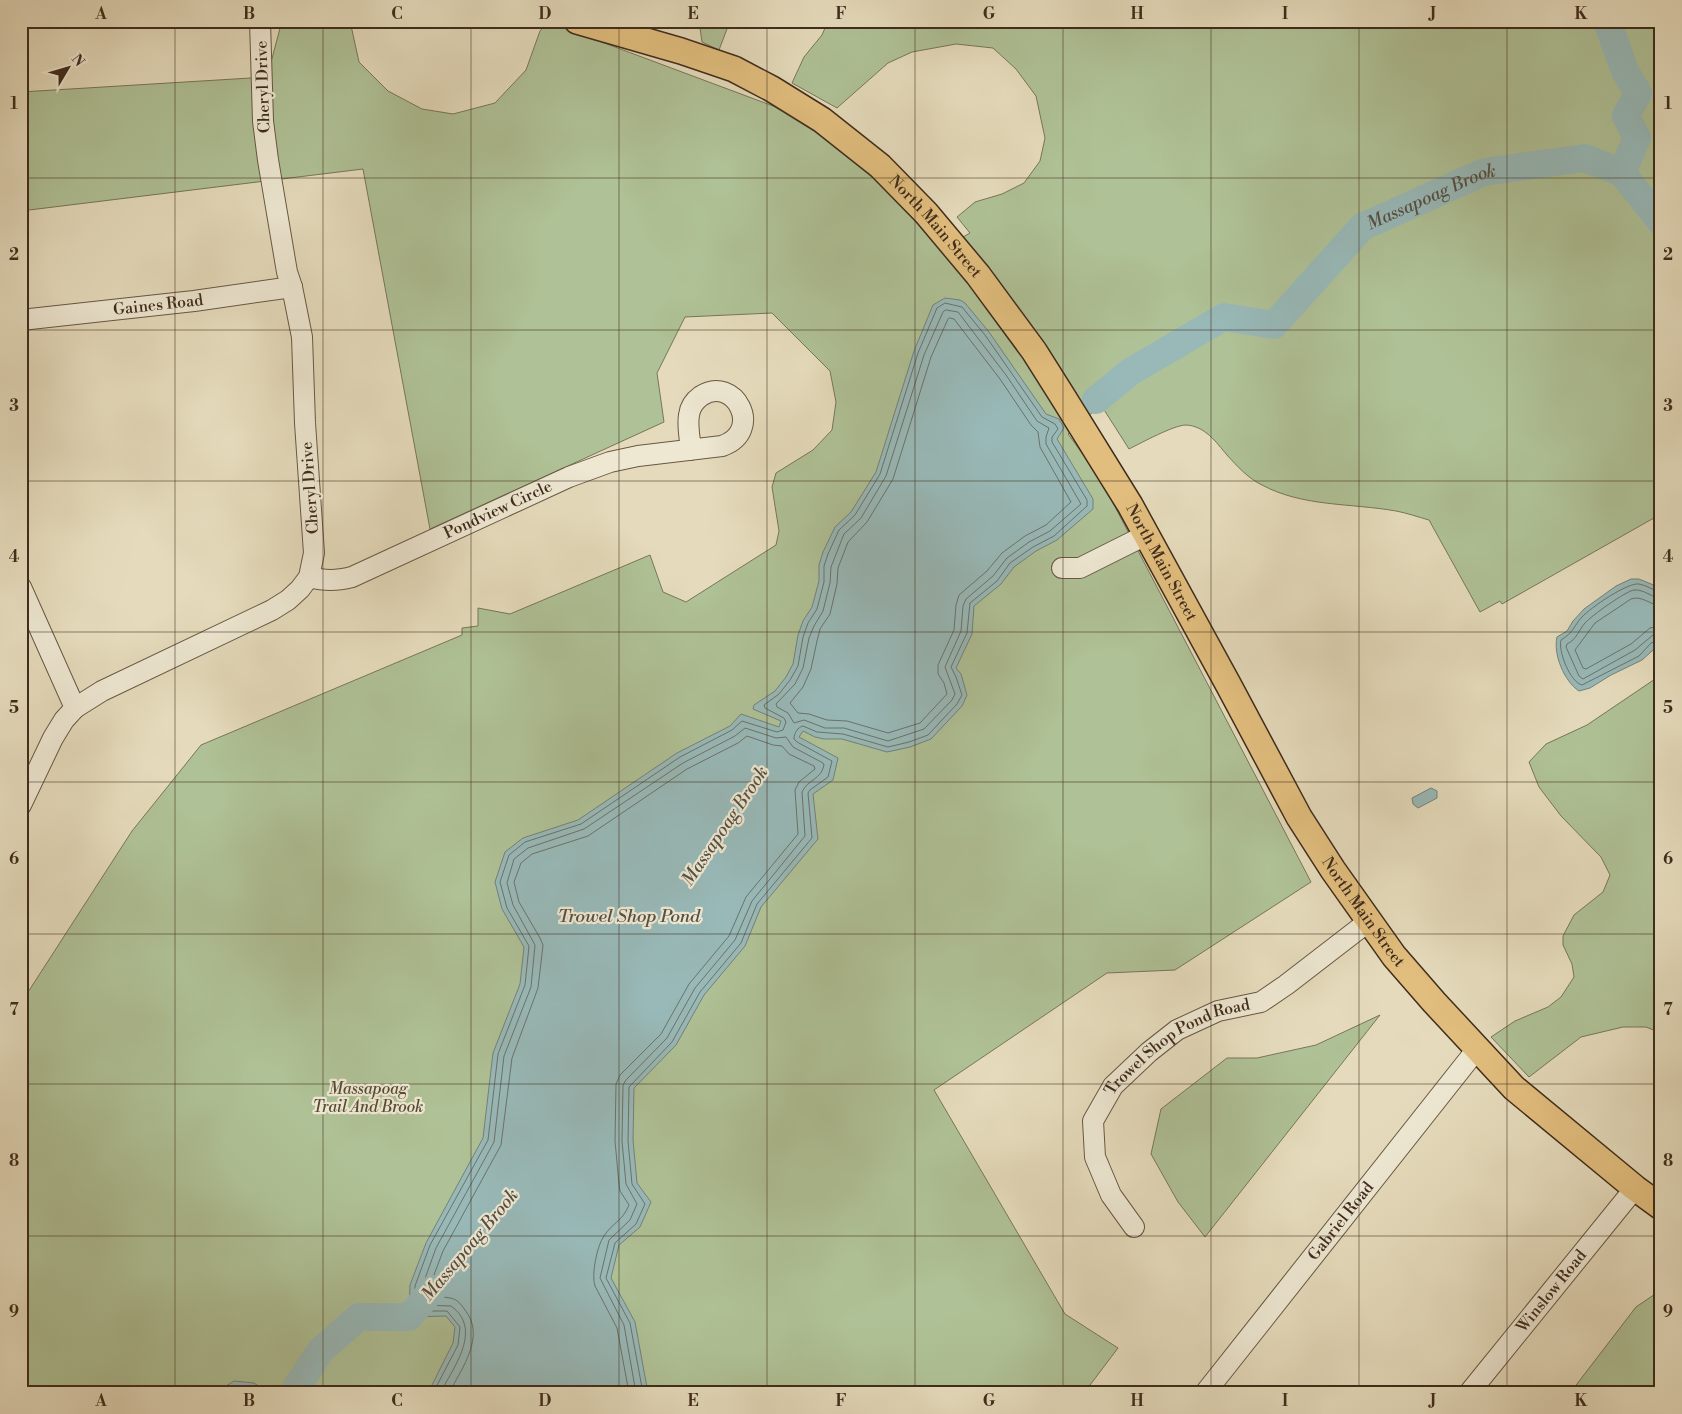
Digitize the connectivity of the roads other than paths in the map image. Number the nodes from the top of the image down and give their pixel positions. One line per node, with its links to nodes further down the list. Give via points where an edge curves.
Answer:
1 (260, 21): 3 (street, Cheryl Drive, via 263,121)
2 (577, 21): 6 (main road, North Main Street, via 734,69 822,120 880,166 978,275 1034,351)
3 (292, 287): 4 (street, Gaines Road); 8 (street, Cheryl Drive, via 302,336 314,553)
4 (21, 320)
5 (691, 450): 8 (street, Pondview Circle, via 638,456 590,469 352,577 323,580)
6 (1146, 535): 7 (street, via 1080,568); 12 (main road, North Main Street, via 1299,817)
7 (1062, 568)
8 (309, 577): 10 (street, Cheryl Drive, via 288,600 272,610 102,690)
9 (21, 587): 10 (street)
10 (75, 708): 11 (street, Cheryl Drive, via 53,738)
11 (21, 805)
12 (1369, 920): 13 (main road, North Main Street, via 1394,956); 16 (street, Trowel Shop Pond Road, via 1260,1002 1218,1011 1176,1030 1114,1086 1093,1121 1095,1157 1111,1195)
13 (1477, 1049): 14 (main road, North Main Street, via 1514,1088); 17 (street, Gabriel Road)
14 (1635, 1188): 15 (main road, North Main Street); 18 (street, Winslow Road)
15 (1661, 1207)
16 (1134, 1227)
17 (1205, 1393)
18 (1469, 1393)

